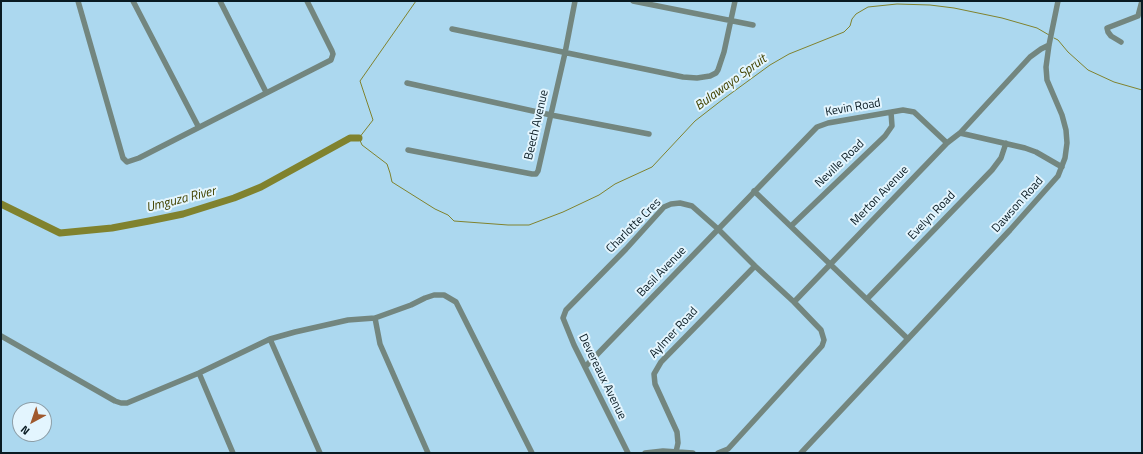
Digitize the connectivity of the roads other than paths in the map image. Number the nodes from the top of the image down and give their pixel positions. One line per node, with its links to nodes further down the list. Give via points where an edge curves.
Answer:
1 (78, 1): 20 (street, via 124,160 139,158)
2 (132, 1): 20 (street)
3 (220, 1): 17 (street)
4 (307, 1): 17 (street, via 332,51 332,57 329,61)
5 (575, 1): 15 (street, Beech Avenue)
6 (633, 1): 10 (street)
7 (735, 1): 10 (street)
8 (1058, 1): 14 (street, Dawson Road)
9 (1142, 1): 13 (street, via 1139,14 1135,18 1107,28 1111,36)
10 (731, 21): 11 (street); 15 (street, via 718,70 710,76 683,77)
11 (753, 25)
12 (452, 29): 15 (street)
13 (1121, 42)
14 (1049, 45): 21 (street, Merton Avenue, via 1030,57); 26 (street, Dawson Road, via 1047,80 1066,130 1067,143)
15 (565, 53): 19 (street, Beech Avenue)
16 (407, 83): 19 (street)
17 (266, 92): 20 (street)
18 (891, 112): 23 (street, Kevin Road, via 914,112); 27 (street, Kevin Road, via 817,127); 28 (street, Neville Road, via 892,126 886,136)
19 (551, 115): 22 (street); 25 (street, Beech Avenue, via 538,171 532,174)
20 (198, 126)
21 (960, 133): 23 (street, Merton Avenue); 24 (street)
22 (649, 134)
23 (947, 143): 30 (street, Merton Avenue)
24 (1006, 144): 26 (street, via 1036,152); 32 (street, Evelyn Road, via 1001,158 992,170)
25 (408, 150)
26 (1062, 167): 38 (street, Dawson Road, via 1052,184)
27 (754, 191): 28 (street); 29 (street, Basil Avenue)
28 (791, 226): 30 (street)
29 (718, 229): 31 (street, Charlotte Cres); 34 (street, Charlotte Cres, via 692,206 680,203 668,205); 39 (street, Basil Avenue)
30 (830, 264): 32 (street); 33 (street)
31 (755, 266): 33 (street, Charlotte Cres); 41 (street, Aylmer Road, via 661,362 654,374 655,384 677,432)
32 (867, 299): 38 (street)
33 (794, 302): 49 (street, Charlotte Cres, via 821,330 824,344 728,449)
34 (566, 310): 39 (street, Devereaux Avenue, via 563,321)
35 (375, 318): 37 (street, via 348,320); 44 (street, via 380,344); 45 (street, via 434,295 444,294 456,302)
36 (1, 336): 40 (street, via 121,403 127,403)
37 (270, 339): 40 (street); 43 (street)
38 (908, 339): 50 (street, Dawson Road)
39 (585, 367): 46 (street, Devereaux Avenue)
40 (199, 373): 42 (street)
41 (676, 452): 47 (street); 48 (street)
42 (233, 453)
43 (320, 453)
44 (428, 453)
45 (532, 453)
46 (628, 453)
47 (646, 453)
48 (693, 453)
49 (718, 453)
50 (801, 453)

